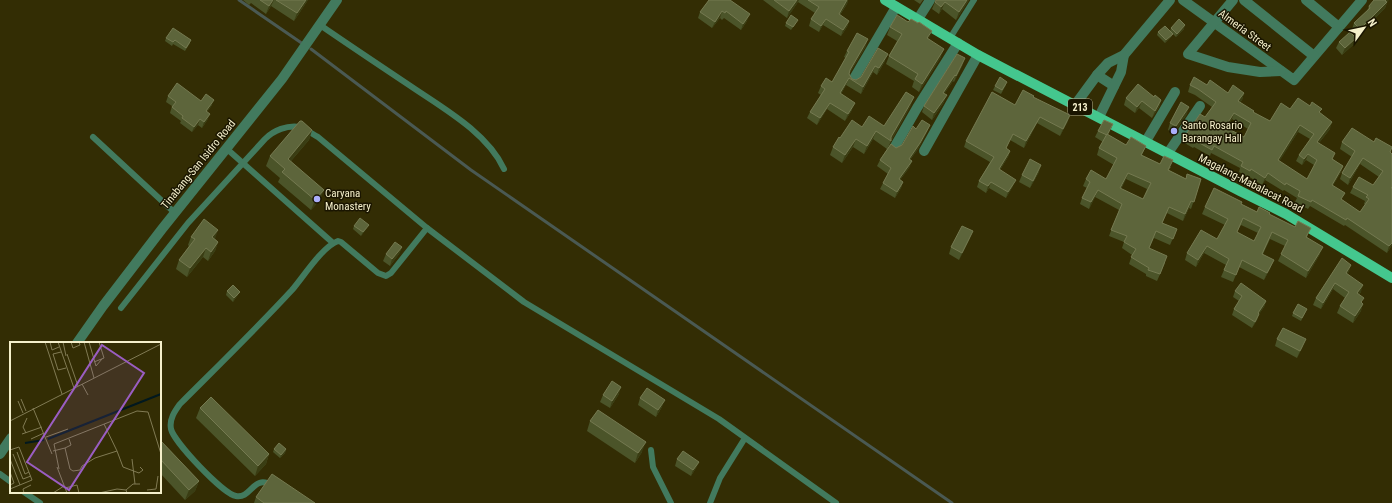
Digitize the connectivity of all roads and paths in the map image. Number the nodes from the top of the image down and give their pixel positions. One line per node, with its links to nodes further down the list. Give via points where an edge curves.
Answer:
1 (337, 0): 14 (street, Tinabang-San Isidro Road)
2 (885, 0): 11 (main road, Magalang-Mabalacat Road / 213)
3 (930, 0): 12 (street)
4 (974, 0): 16 (lane)
5 (1170, 0): 18 (street)
6 (1183, 0): 13 (street, Almeria Street)
7 (1233, 0): 13 (street)
8 (1244, 0): 19 (street)
9 (1306, 0): 15 (street)
10 (1362, 0): 15 (street)
11 (896, 7): 12 (main road, Magalang-Mabalacat Road / 213); 22 (street)
12 (918, 19): 16 (main road, Magalang-Mabalacat Road / 213)
13 (1214, 23): 20 (street, Almeria Street); 20 (street, via 1188,54 1228,67 1260,72)
14 (320, 25): 31 (street, Tinabang-San Isidro Road); 35 (lane, via 483,138 499,157)
15 (1338, 27): 19 (street)
16 (954, 40): 17 (main road, Magalang-Mabalacat Road / 213); 30 (street)
17 (978, 55): 25 (main road, Magalang-Mabalacat Road / 213); 32 (street)
18 (1124, 55): 21 (street, via 1108,63); 23 (street, via 1121,72)
19 (1314, 56): 20 (street, Almeria Street, via 1294,80)
20 (1281, 71)
21 (1097, 75): 23 (street); 25 (street)
22 (853, 80)
23 (1114, 86): 27 (street)
24 (1176, 92): 29 (street)
25 (1075, 105): 27 (main road, Magalang-Mabalacat Road / 213)
26 (1200, 106): 33 (street)
27 (1099, 117): 29 (main road, Magalang-Mabalacat Road / 213)
28 (93, 137): 36 (lane)
29 (1146, 141): 33 (main road, Magalang-Mabalacat Road / 213)
30 (894, 148)
31 (227, 149): 34 (lane); 36 (street, Tinabang-San Isidro Road)
32 (924, 151)
33 (1168, 153): 39 (main road, Magalang-Mabalacat Road / 213, via 1286,214)
34 (242, 163): 37 (lane, via 271,134 286,127 301,128 318,137); 38 (lane); 40 (lane, via 188,223)
35 (504, 169)
36 (175, 213): 41 (street, Tinabang-San Isidro Road)
37 (427, 228): 38 (lane, via 386,276 378,273 341,242); 42 (lane, via 524,302 719,419)
38 (333, 243): 48 (lane, via 242,344 180,404 170,424 175,438 228,494 241,496 263,482)
39 (1392, 278)
40 (121, 308)
41 (78, 342)
42 (745, 438): 52 (lane, via 720,478); 53 (lane)
43 (6, 440): 45 (street)
44 (651, 450): 51 (lane, via 653,467)
45 (0, 454)
46 (0, 474): 47 (lane)
47 (10, 481)
48 (278, 489)
49 (25, 493): 50 (lane)
50 (40, 503)
51 (671, 503)
52 (710, 503)
53 (836, 503)

